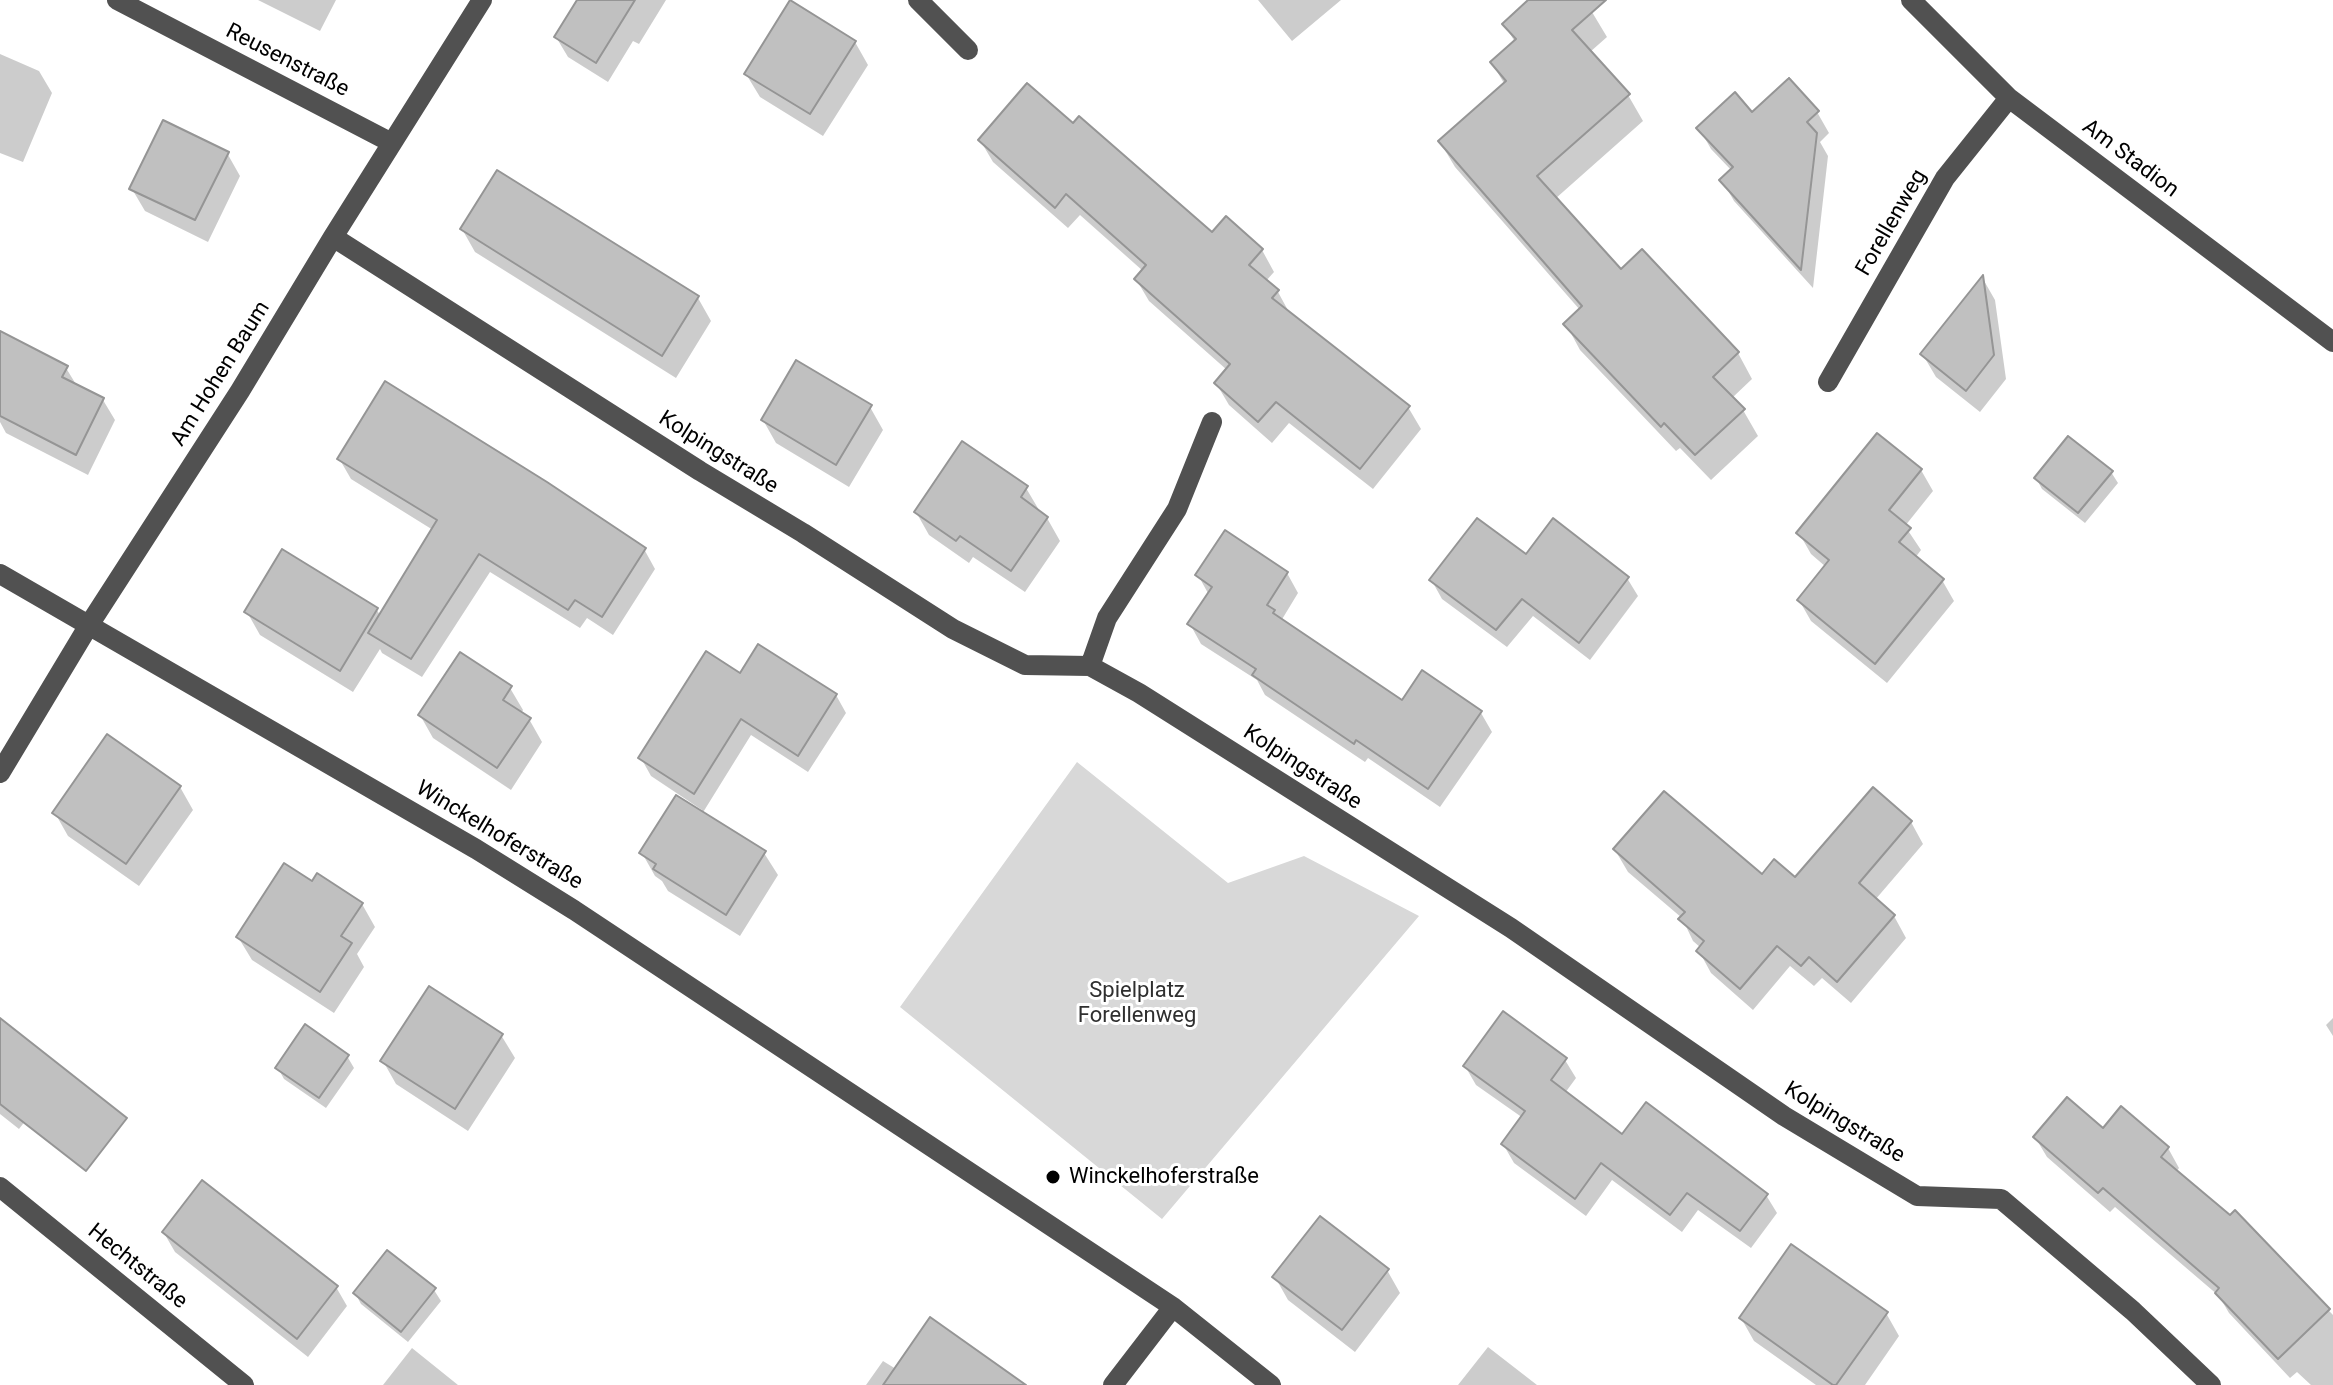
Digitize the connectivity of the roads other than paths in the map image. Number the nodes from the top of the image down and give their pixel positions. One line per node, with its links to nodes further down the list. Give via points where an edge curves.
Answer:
1 (117, 0): 7 (street, Reusenstraße)
2 (482, 0): 7 (street, Am Hohen Baum)
3 (918, 0): 5 (street)
4 (1911, 0): 6 (street, Am Stadion)
5 (968, 50)
6 (2009, 98): 9 (street, Am Stadion); 10 (street, Forellenweg, via 1945,178)
7 (392, 143): 8 (street, Am Hohen Baum)
8 (333, 237): 13 (street, Am Hohen Baum); 14 (street, Kolpingstraße, via 953,629 1025,665)
9 (2333, 342)
10 (1828, 382)
11 (1212, 422): 14 (street, via 1177,509 1107,618)
12 (0, 574): 13 (street, Winckelhoferstraße)
13 (89, 625): 15 (street, Am Hohen Baum); 17 (street, Winckelhoferstraße, via 574,910)
14 (1090, 666): 21 (street, Kolpingstraße, via 1511,928 1784,1116 1917,1196 2001,1199)
15 (0, 773)
16 (0, 1187): 18 (street, Hechtstraße)
17 (1173, 1307): 19 (street); 20 (street, Winckelhoferstraße)
18 (244, 1385)
19 (1113, 1385)
20 (1271, 1385)
21 (2211, 1385)

